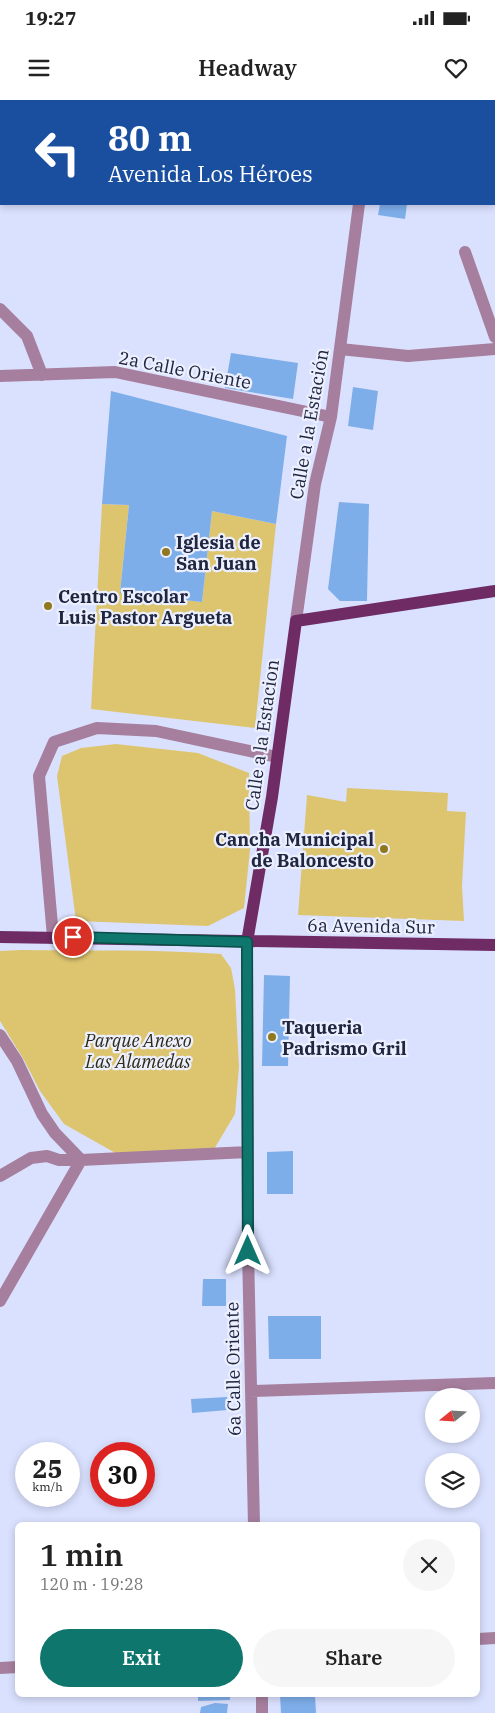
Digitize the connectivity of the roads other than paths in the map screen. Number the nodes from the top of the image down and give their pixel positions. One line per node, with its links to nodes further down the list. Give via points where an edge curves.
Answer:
1 (360, 205): 5 (street, Calle a la Estación)
2 (464, 252): 4 (street)
3 (0, 310): 7 (street, via 27,336)
4 (495, 337)
5 (340, 349): 6 (street, via 408,356); 9 (street, Calle a la Estación)
6 (495, 349)
7 (42, 375): 8 (street, 2a Calle Oriente); 9 (street, 2a Calle Oriente, via 115,372)
8 (0, 376)
9 (331, 417): 11 (street, Calle a la Estación, via 315,484)
10 (495, 591): 11 (main road)
11 (296, 621): 12 (main road, Calle a la Estacion)
12 (278, 757): 14 (street, via 156,731 97,728 54,742 39,776); 15 (main road, Calle a la Estacion)
13 (0, 937): 14 (main road, 6a Avenida Sur)
14 (53, 937): 15 (main road, 6a Avenida Sur)
15 (247, 942): 16 (main road, 6a Avenida Sur); 18 (street, 6a Calle Oriente)
16 (495, 944)
17 (0, 1035): 19 (street, via 17,1061 42,1114)
18 (248, 1152): 19 (street); 23 (street, 6a Calle Oriente)
19 (82, 1160): 20 (street, via 59,1160 46,1156 31,1158); 21 (street)
20 (0, 1176)
21 (0, 1301)
22 (495, 1383): 23 (street)
23 (251, 1391): 24 (street, 6a Calle Oriente)
24 (254, 1522)
25 (495, 1638): 26 (street)
26 (480, 1639)
27 (15, 1667): 28 (street)
28 (0, 1668)
29 (262, 1697): 30 (street)
30 (262, 1713)

